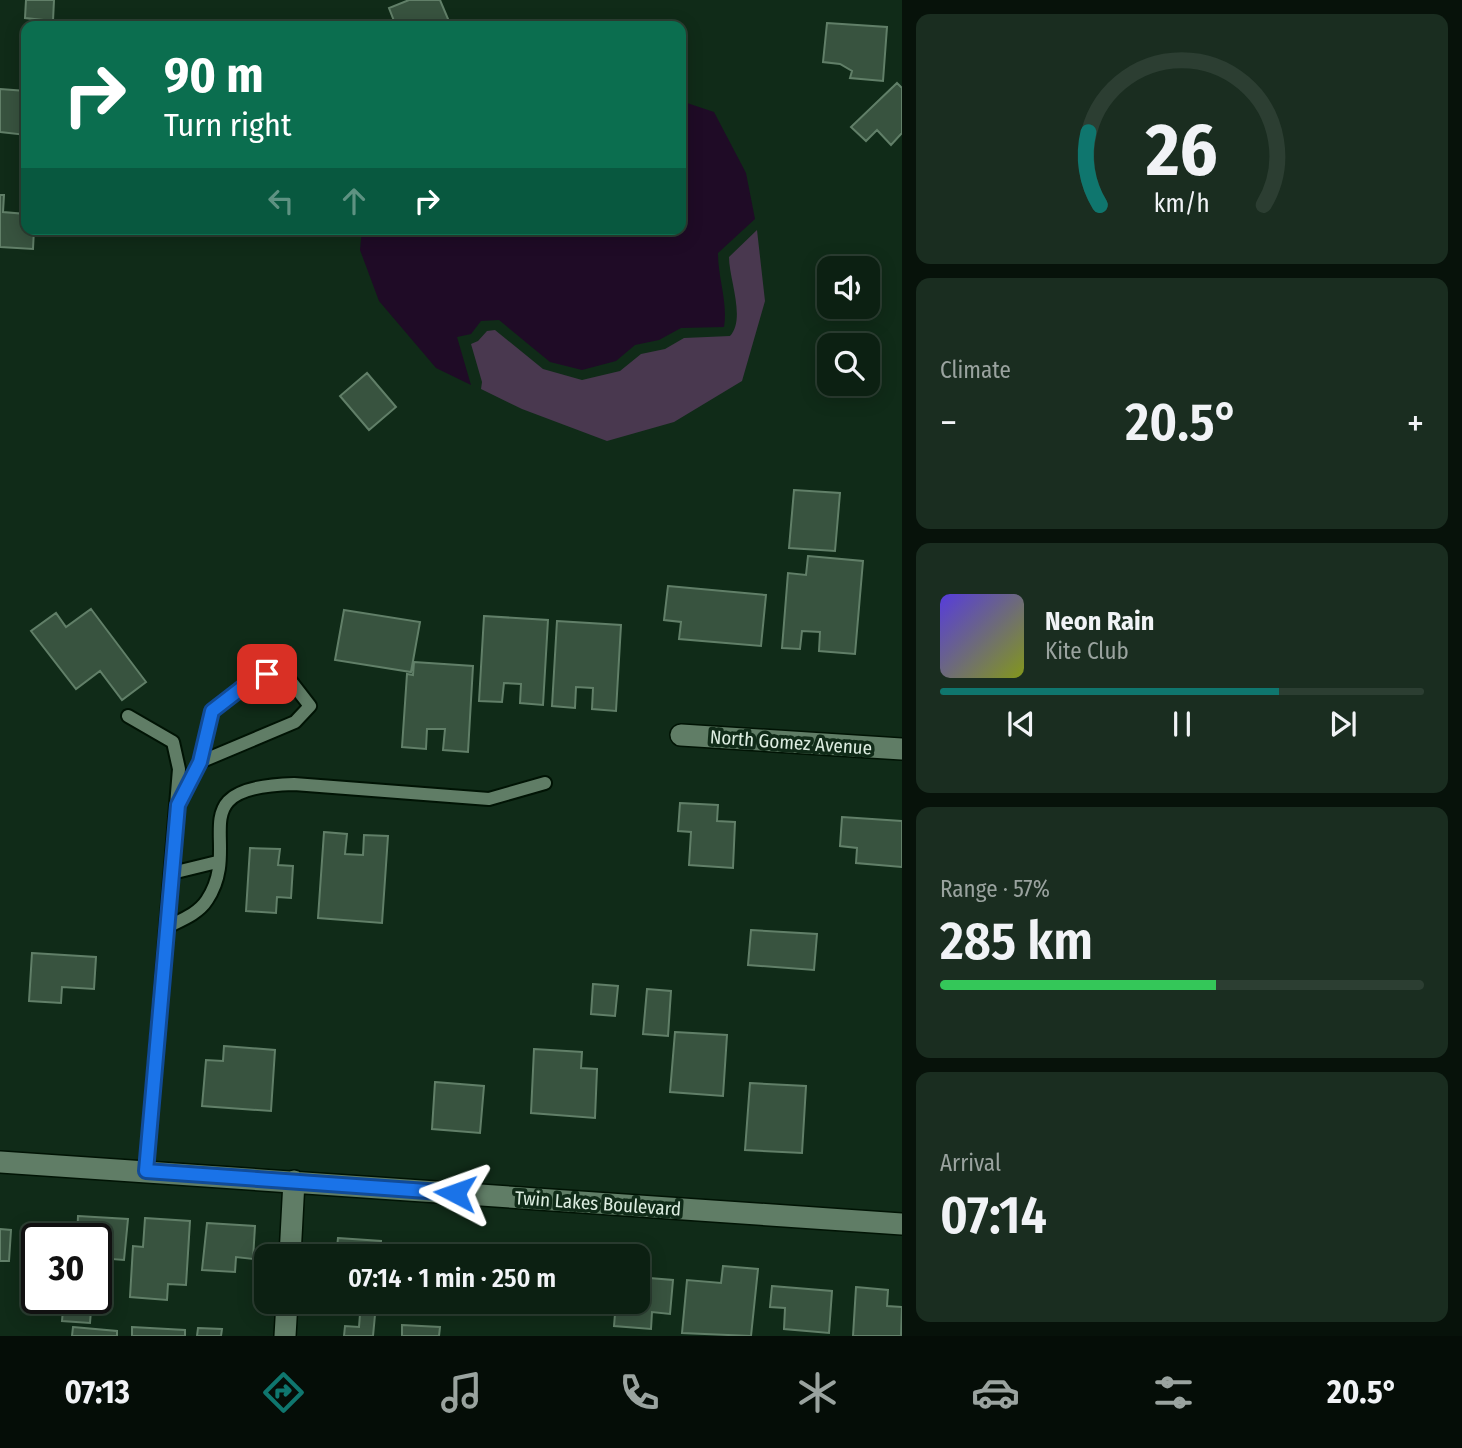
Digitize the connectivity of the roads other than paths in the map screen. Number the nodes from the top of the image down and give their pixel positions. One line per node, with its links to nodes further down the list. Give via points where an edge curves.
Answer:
1 (128, 716): 6 (lane, via 173,742 179,769)
2 (681, 735): 3 (street, North Gomez Avenue)
3 (902, 749)
4 (200, 762): 4 (lane, via 212,711 256,677 286,675 310,706 295,722); 6 (lane)
5 (545, 783): 7 (lane, via 489,799 261,785 236,793 222,810)
6 (178, 805): 8 (lane)
7 (217, 862): 8 (lane); 9 (lane, via 216,881 206,902)
8 (172, 873): 9 (lane)
9 (167, 928): 11 (lane)
10 (0, 1161): 11 (street, Twin Lakes Boulevard)
11 (146, 1171): 12 (street, Twin Lakes Boulevard)
12 (294, 1181): 13 (street, Twin Lakes Boulevard); 14 (street)
13 (902, 1224)
14 (291, 1244)
15 (286, 1314): 16 (street)
16 (285, 1336)

